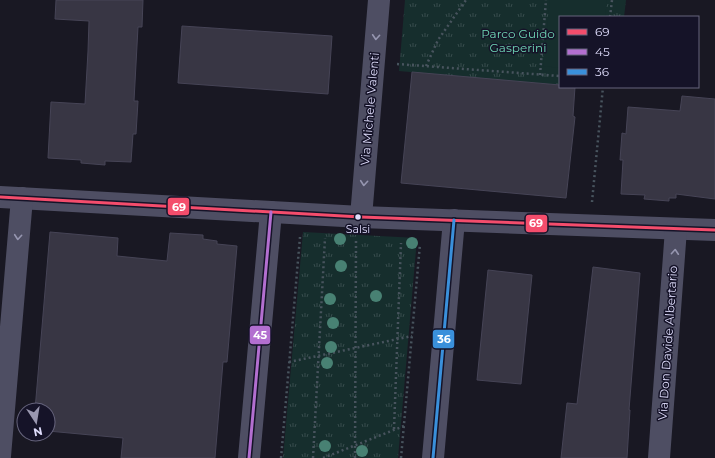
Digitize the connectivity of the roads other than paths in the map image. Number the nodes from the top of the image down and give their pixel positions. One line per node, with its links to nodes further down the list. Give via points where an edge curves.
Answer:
1 (379, 0): 5 (street, Via Michele Valenti, one-way to 5)
2 (0, 197): 3 (street)
3 (22, 198): 4 (street); 9 (street, one-way to 9)
4 (271, 212): 5 (street); 10 (street)
5 (362, 217): 6 (street)
6 (454, 220): 7 (street); 11 (street)
7 (676, 229): 8 (street); 12 (street, Via Don Davide Albertario, one-way to 7)
8 (715, 230)
9 (0, 456)
10 (249, 458)
11 (433, 458)
12 (659, 458)

